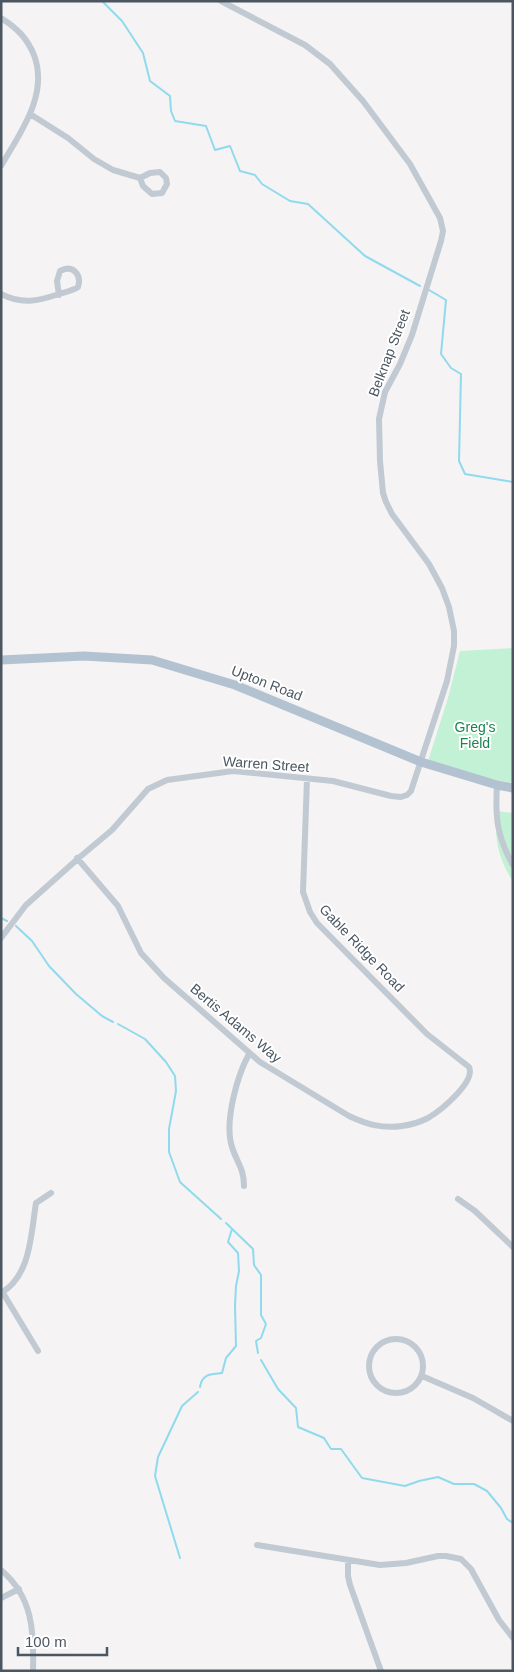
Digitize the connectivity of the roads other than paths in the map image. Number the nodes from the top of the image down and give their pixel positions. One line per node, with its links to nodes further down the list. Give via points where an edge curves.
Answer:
1 (222, 1): 9 (street, Belknap Street, via 305,45 330,64 363,101 410,164 440,218 441,241 412,335 385,392 379,419 380,461 386,502 429,564 446,597 452,618 452,663)
2 (1, 18): 3 (street, via 22,34 37,63 39,85)
3 (30, 114): 4 (street); 5 (street, via 94,159 114,170)
4 (1, 166)
5 (140, 178)
6 (1, 294): 7 (street, via 9,298 40,301)
7 (59, 294)
8 (1, 660): 9 (main road, Upton Road, via 84,656 152,660 235,685)
9 (420, 762): 10 (street, Warren Street, via 411,791 401,797); 11 (main road, Upton Road)
10 (306, 779): 13 (street, Warren Street, via 233,771 167,780 148,789 112,830); 17 (street, Gable Ridge Road, via 303,892 310,912 317,923 428,1034)
11 (498, 785): 12 (main road, Upton Road); 14 (street, via 495,815 498,832)
12 (513, 788)
13 (78, 858): 15 (street, Warren Street, via 26,905); 16 (street, Bertis Adams Way, via 118,906 141,953 164,978)
14 (513, 865)
15 (1, 938)
16 (249, 1054): 17 (street, Bertis Adams Way, via 349,1116 387,1127 416,1123 429,1117 462,1089); 18 (street, via 242,1066 229,1131 232,1148 242,1166)
17 (471, 1072)
18 (244, 1186)
19 (51, 1193): 22 (street, via 36,1203 23,1269 12,1286)
20 (458, 1199): 21 (street)
21 (512, 1245)
22 (2, 1293): 23 (street)
23 (38, 1352)
24 (422, 1376): 24 (street, via 422,1357 413,1344 384,1340 373,1350 370,1373 384,1389 406,1391); 25 (street)
25 (513, 1420)
26 (256, 1545): 27 (street)
27 (348, 1560): 31 (street, via 387,1565 438,1556 461,1559 471,1569 499,1620); 33 (street, via 350,1585)
28 (1, 1570): 29 (street)
29 (19, 1589): 30 (street); 32 (street, via 30,1620)
30 (1, 1598)
31 (513, 1638)
32 (32, 1671)
33 (381, 1671)

